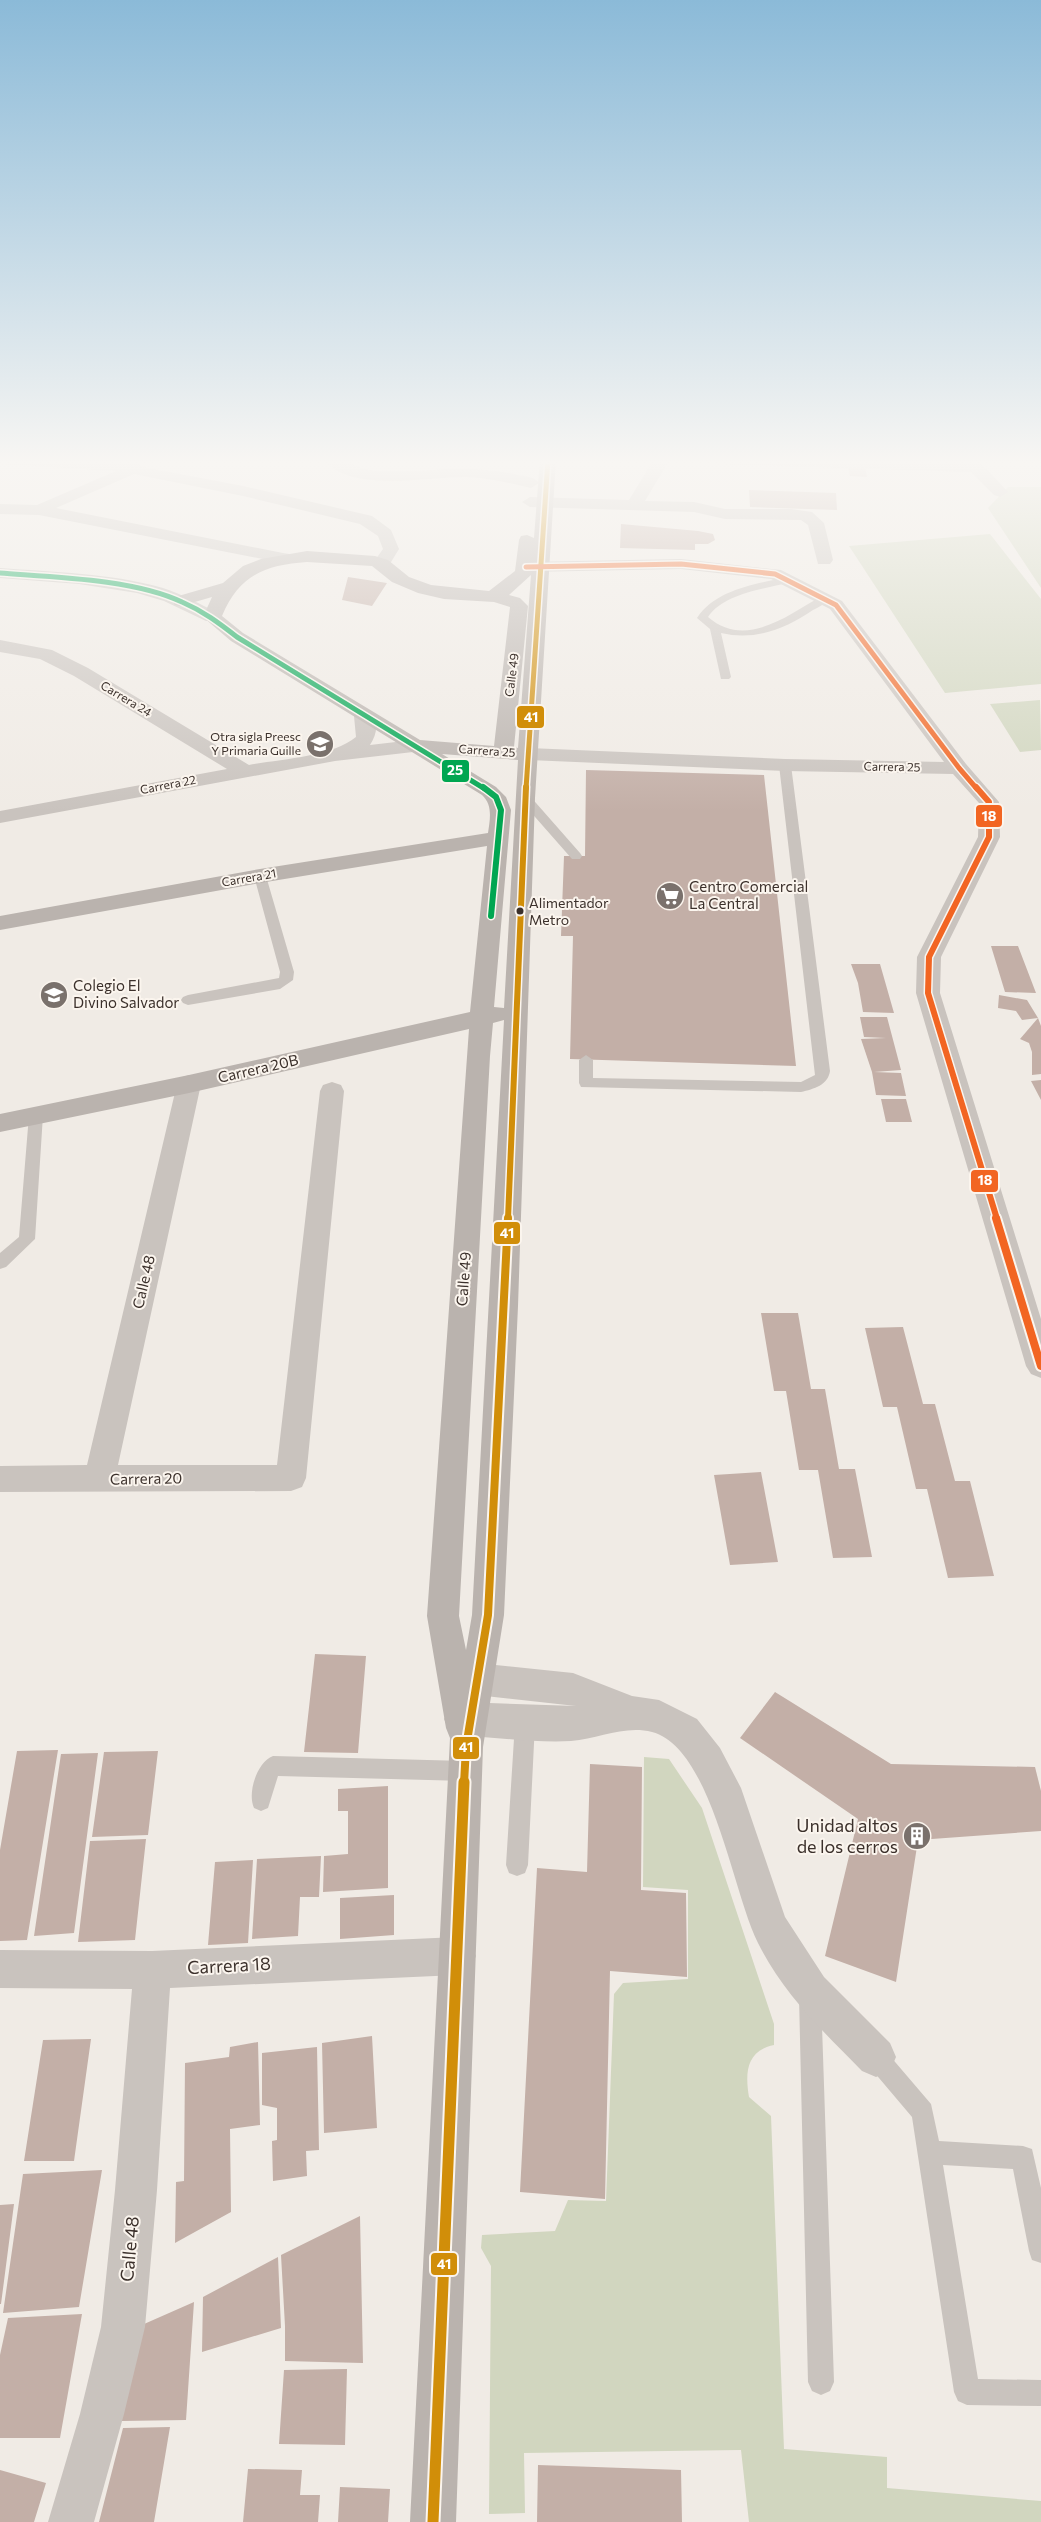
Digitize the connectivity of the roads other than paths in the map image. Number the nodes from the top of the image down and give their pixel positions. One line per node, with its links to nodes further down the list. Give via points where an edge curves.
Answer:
1 (44, 577): 11 (street, Carrera 25, via 156,592)
2 (240, 577): 8 (main road)
3 (396, 577): 9 (main road, via 416,587 444,594)
4 (520, 577): 9 (main road)
5 (534, 577): 21 (main road, Calle 49)
6 (780, 577): 7 (street)
7 (787, 580): 10 (street); 13 (lane, via 713,604 702,618)
8 (227, 587): 11 (main road); 12 (main road)
9 (491, 597): 17 (main road, Calle 49, via 502,597 517,602 519,606)
10 (824, 599): 13 (lane, via 791,620 768,629 726,633); 24 (street, via 836,605)
11 (181, 601): 12 (street, Carrera 25)
12 (212, 617): 16 (main road, Carrera 25, via 237,637)
13 (715, 629): 15 (lane)
14 (0, 646): 25 (street, Carrera 24, via 54,658)
15 (726, 677)
16 (364, 716): 18 (main road, Carrera 25); 22 (street, Carrera 22, via 368,728 364,739)
17 (506, 722): 19 (main road, via 489,735); 20 (main road, Calle 49); 21 (main road)
18 (413, 746): 19 (main road, Carrera 25); 22 (street, Carrera 22); 30 (main road, Calle 49, via 496,797 501,810)
19 (446, 748): 20 (main road, Carrera 25)
20 (503, 752): 21 (main road, Carrera 25)
21 (530, 754): 23 (street, Carrera 25); 27 (main road, Calle 49)
22 (335, 755): 25 (street, Carrera 22)
23 (785, 765): 24 (street, Carrera 25); 37 (lane, via 822,1077 801,1087 586,1083)
24 (959, 768): 43 (street, via 989,802 989,837 929,957 928,992)
25 (245, 771): 28 (street, Carrera 22)
26 (0, 796): 28 (street)
27 (525, 798): 31 (lane); 35 (main road, Calle 49)
28 (24, 812): 29 (street, Carrera 22)
29 (0, 817)
30 (500, 836): 32 (main road, Carrera 21); 36 (main road, Calle 49)
31 (576, 856)
32 (260, 876): 33 (main road, Carrera 21); 34 (lane, via 288,972 286,980 280,984)
33 (0, 923)
34 (188, 1000)
35 (516, 1009): 36 (main road, Carrera 20B); 45 (main road, Calle 49)
36 (481, 1018): 38 (main road, Carrera 20B); 44 (main road, Calle 49)
37 (586, 1060)
38 (189, 1084): 40 (main road, Carrera 20B); 47 (street, Calle 48)
39 (332, 1091): 47 (street, Carrera 20, via 291,1478)
40 (36, 1115): 41 (main road, Carrera 20B); 42 (lane, via 27,1239)
41 (0, 1123)
42 (0, 1263)
43 (1041, 1366)
44 (453, 1439): 45 (main road); 48 (main road, Calle 49, via 443,1616)
45 (497, 1440): 48 (main road, Calle 49, via 488,1615)
46 (0, 1480): 47 (street, Carrera 20)
47 (99, 1480)
48 (466, 1678): 49 (street, via 573,1689); 51 (main road, Calle 49)
49 (632, 1712): 50 (street, via 571,1724); 57 (street, via 659,1717 685,1731 708,1760 728,1801 771,1930)
50 (525, 1723): 51 (street); 53 (lane)
51 (466, 1739): 52 (lane, via 273,1766); 54 (main road, Calle 49)
52 (261, 1801)
53 (517, 1865)
54 (457, 1956): 56 (street, Carrera 18); 64 (main road, Calle 49)
55 (0, 1969): 56 (street, Carrera 18)
56 (152, 1970): 63 (street, Calle 48, via 123,2327)
57 (810, 1991): 58 (street); 61 (lane)
58 (876, 2057): 59 (lane, via 923,2112)
59 (928, 2152): 60 (lane, via 1023,2158); 62 (lane, via 967,2392)
60 (1041, 2251)
61 (821, 2382)
62 (1041, 2392)
63 (71, 2522)
64 (432, 2522)

